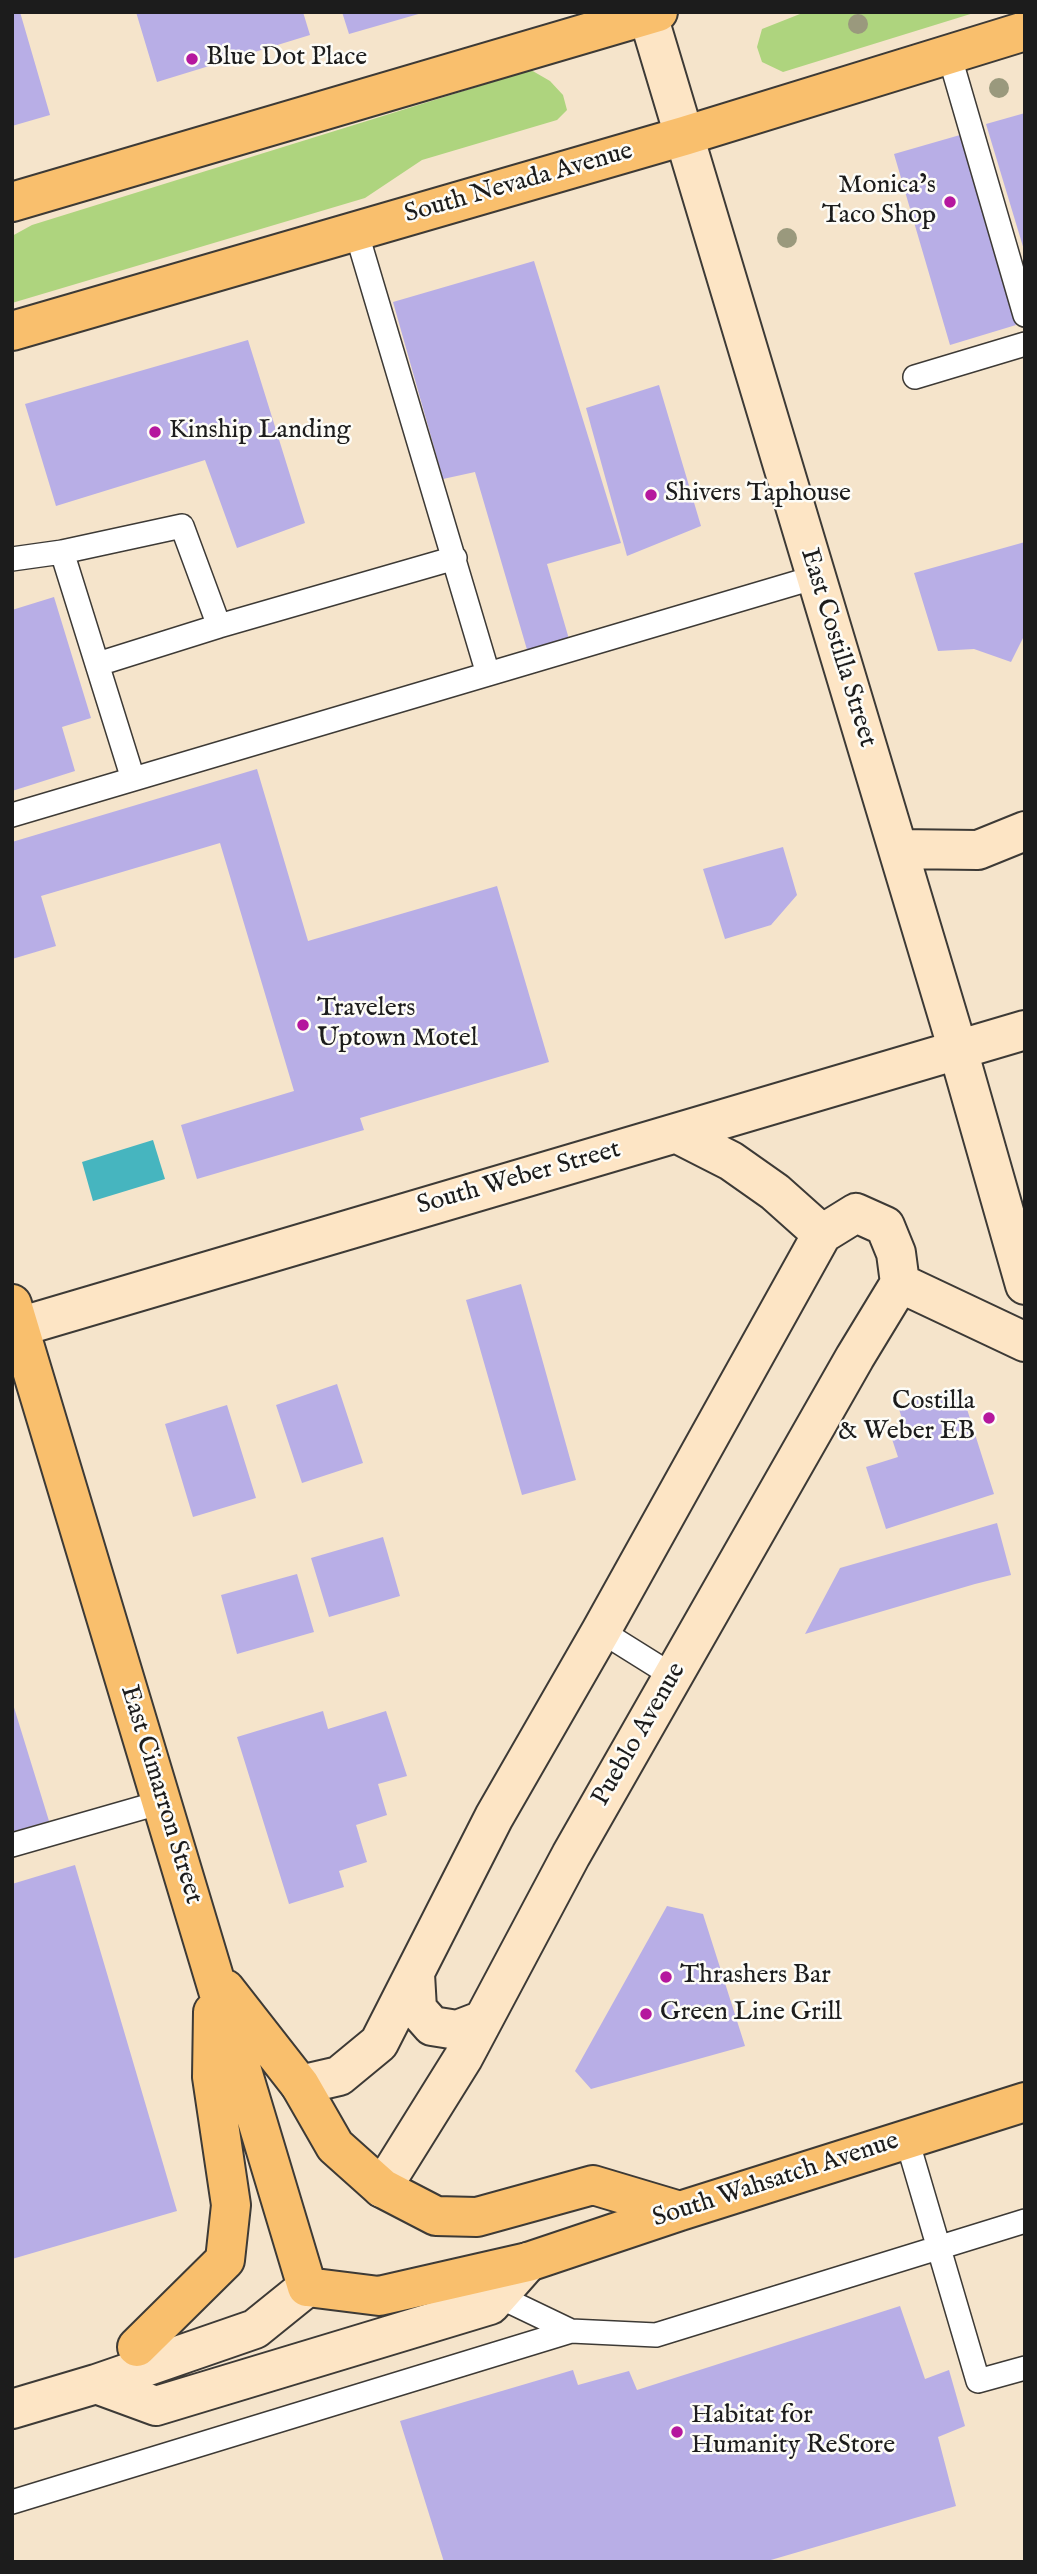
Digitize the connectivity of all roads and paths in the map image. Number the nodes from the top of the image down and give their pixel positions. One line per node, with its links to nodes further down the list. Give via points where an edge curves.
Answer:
1 (651, 13): 4 (street, East Costilla Street); 5 (main road)
2 (1025, 31): 3 (main road, South Nevada Avenue)
3 (949, 54): 4 (main road, South Nevada Avenue); 7 (lane)
4 (684, 136): 6 (main road, South Nevada Avenue); 14 (street, East Costilla Street)
5 (12, 202)
6 (356, 231): 8 (main road, South Nevada Avenue); 12 (lane)
7 (1025, 315)
8 (12, 331)
9 (1025, 344): 10 (lane)
10 (915, 377)
11 (62, 552): 13 (lane); 15 (lane, via 182,526); 16 (lane)
12 (455, 558): 15 (lane); 17 (lane)
13 (12, 559)
14 (816, 577): 17 (lane); 21 (street, East Costilla Street)
15 (219, 626): 16 (lane)
16 (97, 664): 18 (lane)
17 (488, 674): 18 (lane)
18 (133, 779): 19 (lane)
19 (12, 815)
20 (1025, 831): 21 (street, via 978,850)
21 (898, 849): 23 (street, East Costilla Street)
22 (1025, 1030): 23 (street, South Weber Street)
23 (958, 1050): 24 (street, South Weber Street); 27 (street, East Costilla Street)
24 (676, 1133): 25 (street, via 753,1176); 28 (street, South Weber Street)
25 (822, 1234): 26 (street, via 856,1213 885,1226 896,1253); 30 (street)
26 (900, 1283): 29 (street); 31 (street, Pueblo Avenue)
27 (1025, 1285)
28 (15, 1320): 32 (main road, East Cimarron Street)
29 (1025, 1342)
30 (601, 1631): 31 (lane); 35 (street, via 494,1817)
31 (673, 1676): 36 (street, Pueblo Avenue)
32 (162, 1802): 33 (lane); 34 (main road, East Cimarron Street)
33 (12, 1845)
34 (214, 1975): 37 (main road); 45 (main road, East Cimarron Street); 48 (main road, via 212,2077 231,2205 225,2260)
35 (415, 1975): 36 (street, via 417,2009 432,2026 457,2030); 37 (street, via 379,2043 339,2076)
36 (483, 2020): 40 (street, Pueblo Avenue)
37 (300, 2085): 40 (main road, via 334,2146)
38 (1025, 2102): 39 (main road, South Wahsatch Avenue)
39 (907, 2140): 41 (main road, South Wahsatch Avenue); 43 (lane)
40 (382, 2188): 41 (main road, via 436,2216 477,2217 593,2185)
41 (680, 2211): 44 (main road, South Wahsatch Avenue)
42 (1025, 2221): 43 (lane)
43 (938, 2248): 47 (lane, via 656,2335); 49 (lane, via 978,2381)
44 (528, 2262): 45 (main road, via 469,2249); 46 (street)
45 (307, 2287): 48 (street); 50 (street, via 254,2329)
46 (498, 2296): 47 (lane); 50 (street, via 490,2305 156,2406)
47 (571, 2331): 52 (lane)
48 (137, 2347): 50 (street)
49 (1025, 2368)
50 (96, 2384): 51 (street)
51 (12, 2410)
52 (12, 2502)

